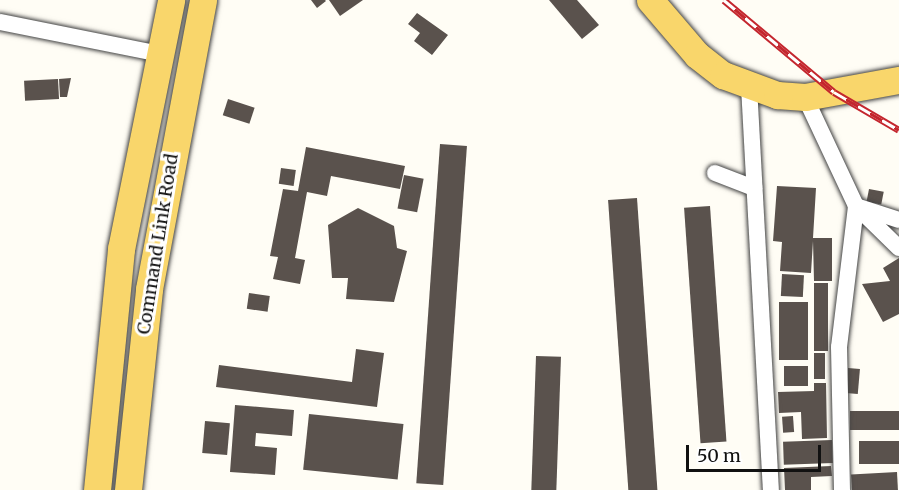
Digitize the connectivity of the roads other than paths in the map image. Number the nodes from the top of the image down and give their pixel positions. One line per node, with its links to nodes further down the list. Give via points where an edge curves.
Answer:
1 (171, 0): 5 (main road, Command Link Road)
2 (203, 0): 15 (main road, Command Link Road, via 149,289)
3 (650, 0): 7 (main road, via 698,55)
4 (0, 22): 5 (street)
5 (160, 54): 14 (main road, Command Link Road, via 122,249)
6 (899, 80): 8 (main road)
7 (748, 86): 8 (main road); 10 (street)
8 (806, 97): 11 (street)
9 (715, 173): 10 (street)
10 (754, 188): 16 (street)
11 (856, 206): 12 (street); 13 (street); 17 (street, via 839,347)
12 (899, 220)
13 (899, 248)
14 (97, 490)
15 (128, 490)
16 (771, 490)
17 (842, 490)

